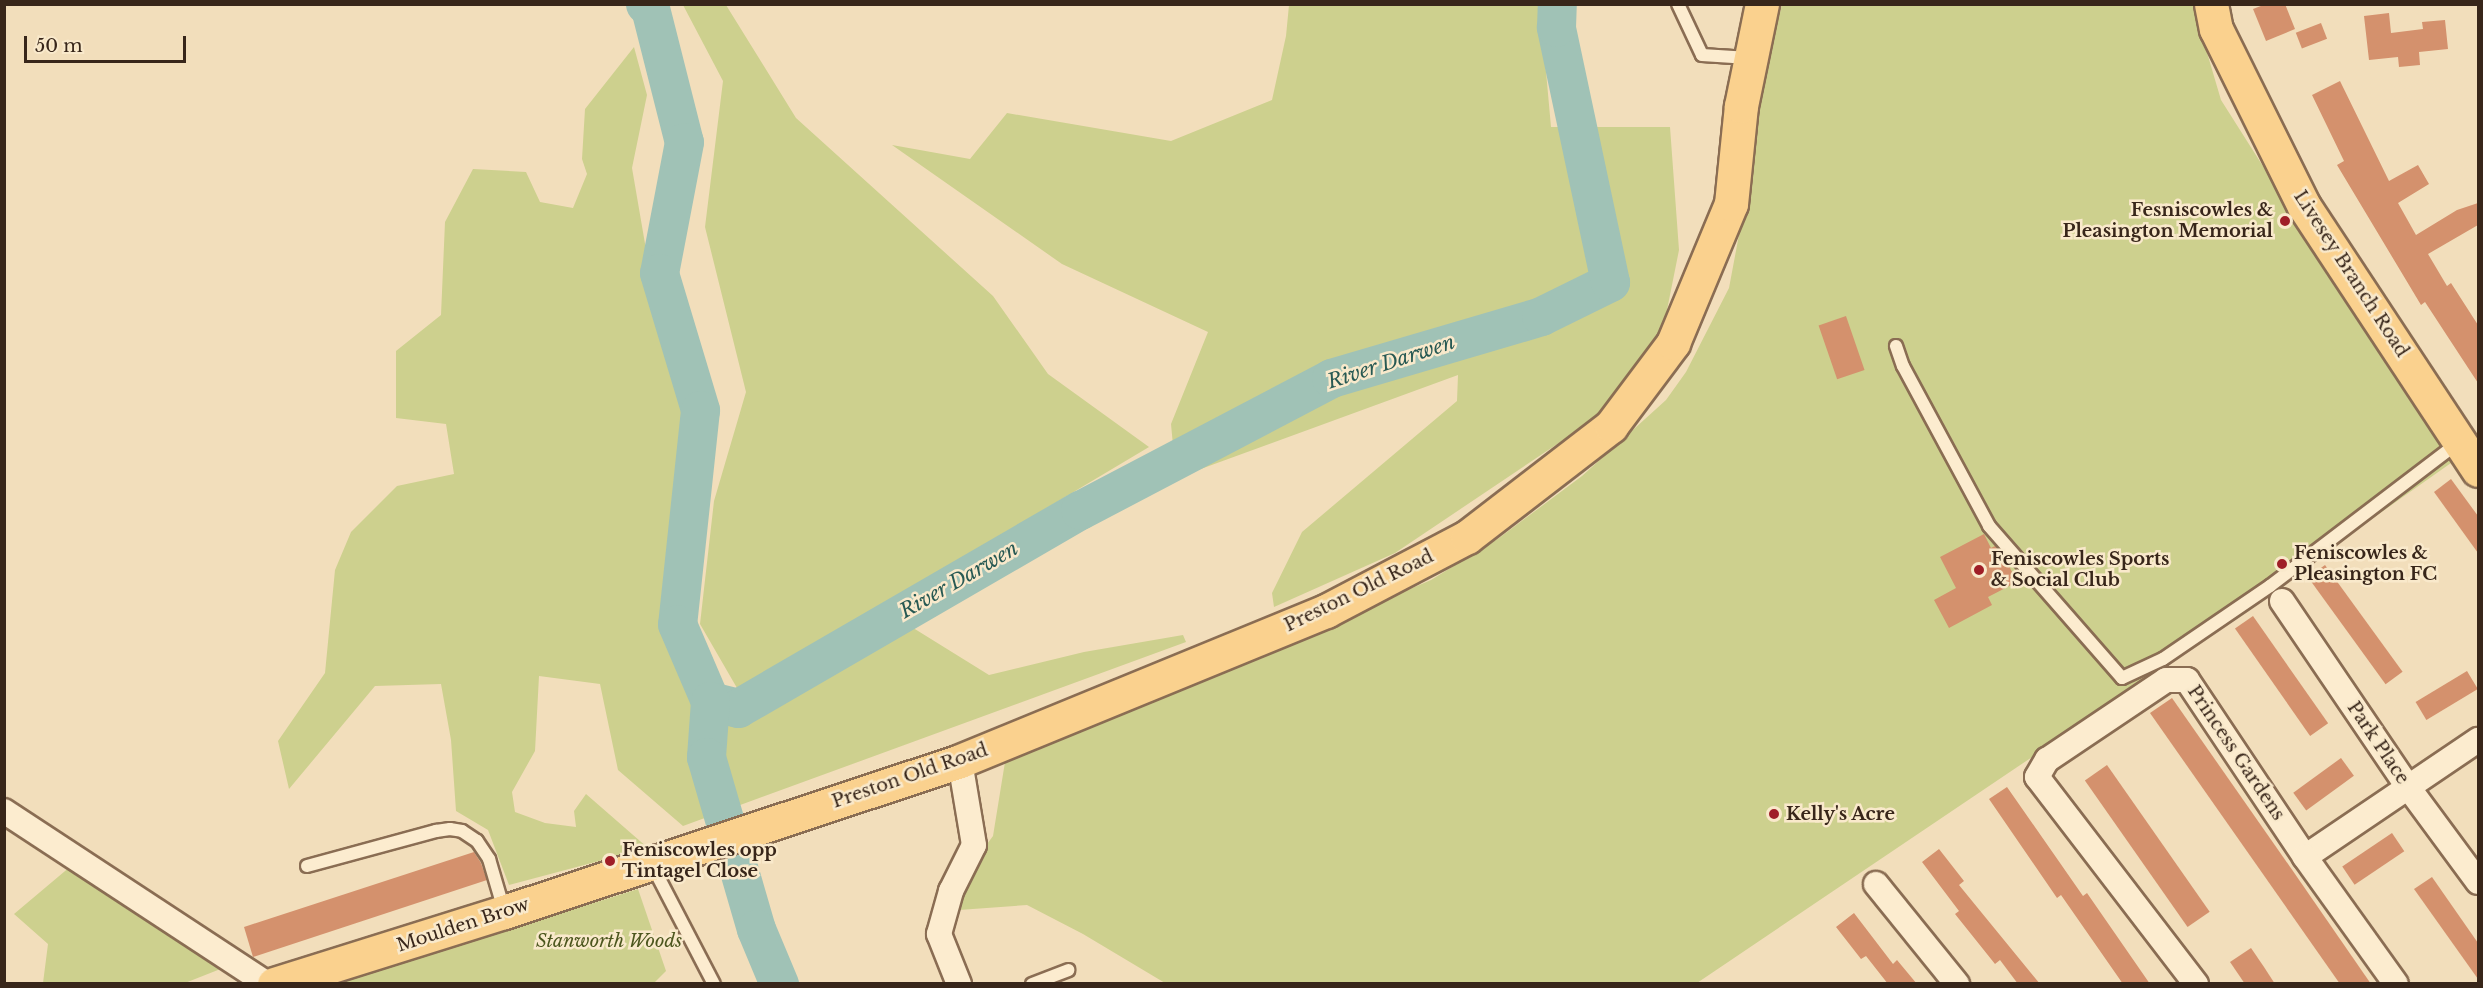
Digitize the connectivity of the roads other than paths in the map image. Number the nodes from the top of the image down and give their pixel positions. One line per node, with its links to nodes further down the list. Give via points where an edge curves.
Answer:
1 (1678, 4): 4 (lane, via 1702,55)
2 (1762, 4): 4 (main road, Preston Old Road)
3 (2211, 4): 6 (main road, Livesey Branch Road, via 2216,29 2304,206)
4 (1750, 58): 10 (main road, Preston Old Road, via 1731,204 1673,343 1611,426 1467,537 1336,606)
5 (1896, 346): 6 (lane, via 1902,366 1989,526 2122,678 2163,659 2270,586)
6 (2460, 441): 7 (main road, Livesey Branch Road)
7 (2478, 470)
8 (2282, 601): 11 (street, Park Place)
9 (2478, 740): 11 (street)
10 (960, 761): 14 (main road, Preston Old Road); 23 (street, via 974,846 951,891 939,934)
11 (2408, 787): 13 (street); 16 (street, Park Place)
12 (4, 812): 20 (street)
13 (2305, 857): 26 (street, Princess Gardens, via 2187,680 2166,680 2047,760 2037,777 2046,791); 27 (street, Princess Gardens)
14 (651, 864): 18 (main road, Moulden Brow); 22 (lane)
15 (307, 866): 18 (lane, via 436,831 462,831 477,841 489,860)
16 (2478, 882)
17 (1876, 884): 25 (street)
18 (504, 912): 21 (main road, Moulden Brow)
19 (1068, 970): 24 (lane)
20 (267, 984)
21 (274, 984)
22 (714, 984)
23 (959, 984)
24 (1032, 984)
25 (1957, 984)
26 (2196, 984)
27 (2396, 984)

